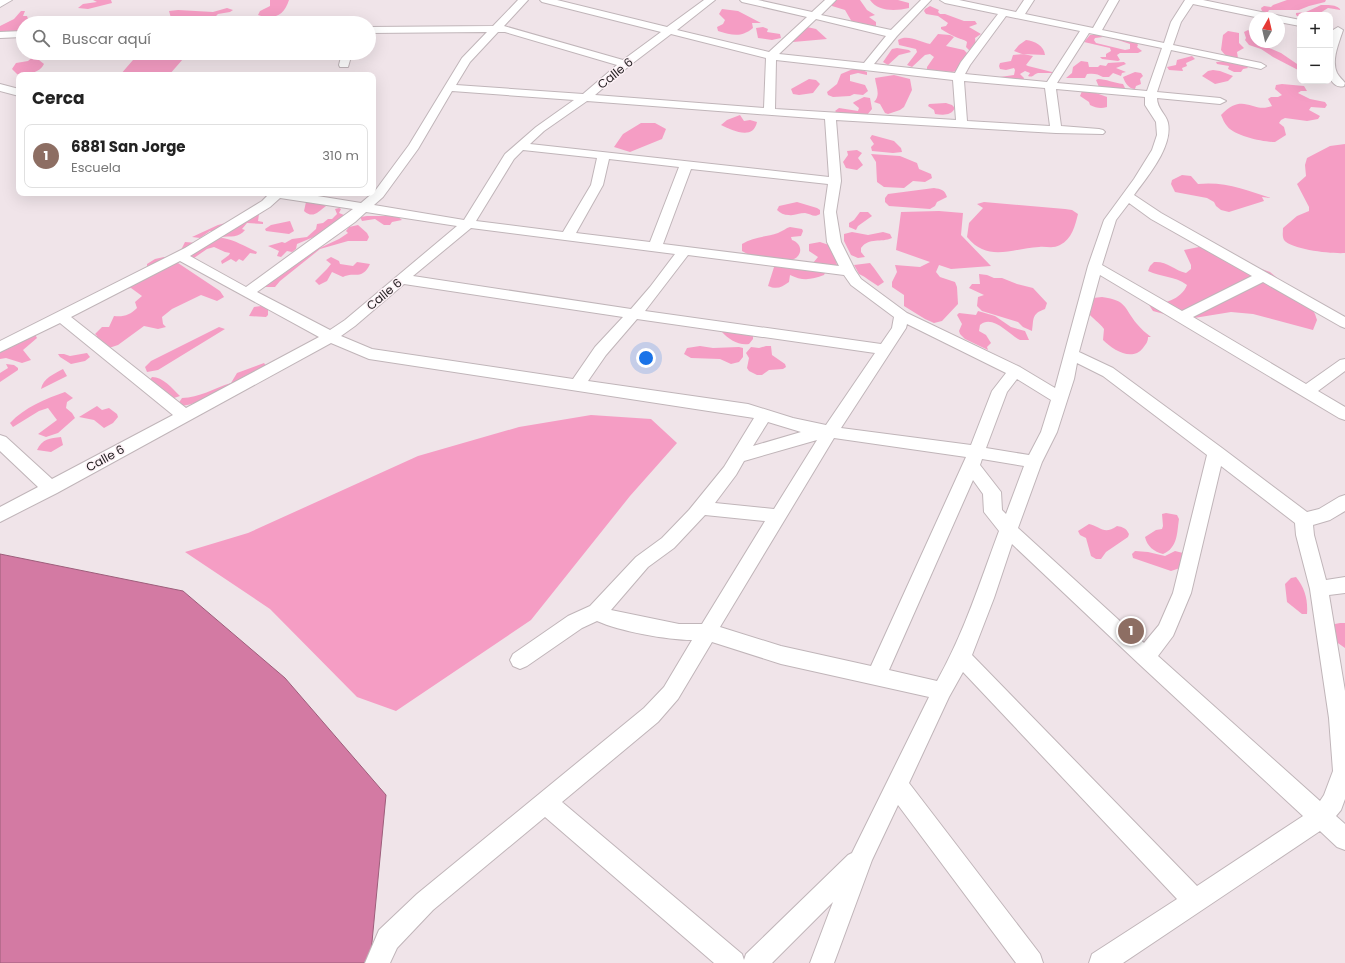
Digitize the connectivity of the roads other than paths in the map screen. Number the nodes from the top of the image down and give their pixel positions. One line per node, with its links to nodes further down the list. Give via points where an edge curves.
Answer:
1 (7, 0): 12 (street)
2 (523, 0): 19 (street)
3 (545, 0): 23 (street)
4 (710, 0): 23 (street, Calle 6)
5 (745, 0): 16 (street)
6 (831, 0): 16 (street)
7 (926, 0): 25 (street)
8 (945, 0): 13 (street)
9 (1029, 0): 15 (street)
10 (1114, 0): 21 (street)
11 (1190, 0): 14 (street); 27 (street, via 1176,22)
12 (0, 4)
13 (1004, 12): 15 (street); 34 (street)
14 (1249, 13)
15 (1019, 15): 21 (street)
16 (814, 16): 25 (street); 28 (street)
17 (1285, 20): 18 (street)
18 (1297, 22)
19 (495, 28): 20 (street); 30 (street, via 516,31); 38 (street, via 466,60)
20 (376, 30)
21 (1091, 30): 27 (street); 36 (street)
22 (1338, 30): 35 (street, via 1330,54 1332,74)
23 (670, 31): 28 (street); 30 (street, Calle 6)
24 (16, 34): 26 (street)
25 (892, 34): 33 (street)
26 (0, 35)
27 (1167, 46): 32 (street); 40 (street)
28 (771, 56): 33 (street); 43 (street)
29 (345, 60): 31 (street)
30 (625, 64): 41 (street, Calle 6)
31 (344, 65)
32 (1261, 66)
33 (866, 67): 34 (street)
34 (958, 77): 36 (street); 45 (street)
35 (1340, 84)
36 (1050, 85): 40 (street); 46 (street)
37 (0, 88): 39 (street)
38 (450, 88): 41 (street); 55 (street, via 414,146 379,194)
39 (16, 92)
40 (1151, 94): 42 (street); 54 (street, via 1151,105 1162,122 1163,135 1158,150)
41 (585, 98): 43 (street); 48 (street, Calle 6)
42 (1220, 102)
43 (769, 112): 44 (street)
44 (830, 116): 45 (street); 51 (street)
45 (962, 124): 46 (street)
46 (1056, 130): 47 (street)
47 (1099, 132)
48 (520, 146): 49 (street); 56 (street, Calle 6, via 509,157)
49 (604, 156): 50 (street); 57 (street, via 596,185)
50 (686, 165): 51 (street); 58 (street)
51 (835, 181): 62 (street, via 830,212 834,242)
52 (273, 196): 60 (street, via 266,204)
53 (294, 196): 55 (street)
54 (1127, 196): 61 (street, via 1110,220); 63 (street, via 1156,216)
55 (364, 208): 56 (street); 65 (street)
56 (468, 224): 57 (street); 64 (street, Calle 6)
57 (567, 236): 58 (street)
58 (655, 247): 59 (street)
59 (684, 251): 62 (street); 66 (street)
60 (180, 256): 65 (street); 68 (street)
61 (1095, 266): 69 (street); 74 (street)
62 (848, 271): 67 (street, via 856,282)
63 (1262, 277): 69 (street); 70 (street)
64 (401, 279): 66 (street); 71 (street, Calle 6, via 350,323)
65 (247, 293): 71 (street)
66 (634, 314): 73 (street); 77 (street, via 587,368)
67 (902, 316): 73 (street, via 899,328); 76 (street)
68 (62, 317): 72 (street); 81 (street)
69 (1182, 317): 78 (street)
70 (1345, 323)
71 (330, 336): 77 (street, via 369,354); 81 (street, Calle 6)
72 (0, 347)
73 (884, 349): 83 (street)
74 (1070, 354): 79 (street, via 1066,378); 85 (street, via 1108,372)
75 (1345, 364): 78 (street)
76 (1014, 371): 79 (street); 87 (street, via 1000,392)
77 (578, 384): 82 (street, via 748,410)
78 (1306, 391): 80 (street)
79 (1059, 397): 88 (street, via 1049,432)
80 (1345, 414)
81 (184, 415): 89 (street, Calle 6)
82 (764, 415): 83 (street); 86 (street)
83 (830, 432): 86 (street, via 806,436); 87 (street); 93 (street)
84 (0, 441): 89 (street)
85 (1216, 452): 94 (street); 101 (street, via 1182,593 1166,630)
86 (738, 457): 91 (street)
87 (973, 459): 88 (street); 95 (street, via 992,492 993,512); 103 (street)
88 (1034, 462): 95 (street)
89 (50, 488): 92 (street, Calle 6)
90 (1345, 502): 94 (street, via 1324,515)
91 (701, 508): 93 (street); 98 (street, via 668,543 642,562)
92 (0, 515)
93 (779, 516): 99 (street)
94 (1304, 520): 97 (street, via 1305,535)
95 (1008, 529): 100 (street, via 985,598); 101 (street)
96 (1345, 585): 97 (street)
97 (1319, 589): 105 (street)
98 (597, 612): 99 (street, via 612,619 679,632); 102 (street, via 575,622)
99 (708, 632): 103 (street, via 781,655); 107 (street, via 671,693 651,715)
100 (961, 657): 104 (street); 111 (street)
101 (1145, 657): 108 (street)
102 (520, 660)
103 (876, 677): 104 (street)
104 (942, 691): 106 (street)
105 (1342, 718): 108 (street, via 1344,771 1334,802)
106 (897, 785): 110 (street); 116 (street)
107 (546, 802): 112 (street, via 425,902 388,940); 113 (street)
108 (1320, 818): 109 (street); 111 (street)
109 (1345, 839)
110 (862, 856): 114 (street, via 844,877); 115 (street)
111 (1194, 900): 117 (street)
112 (377, 963)
113 (733, 963)
114 (755, 963)
115 (822, 963)
116 (1031, 963)
117 (1101, 963)

